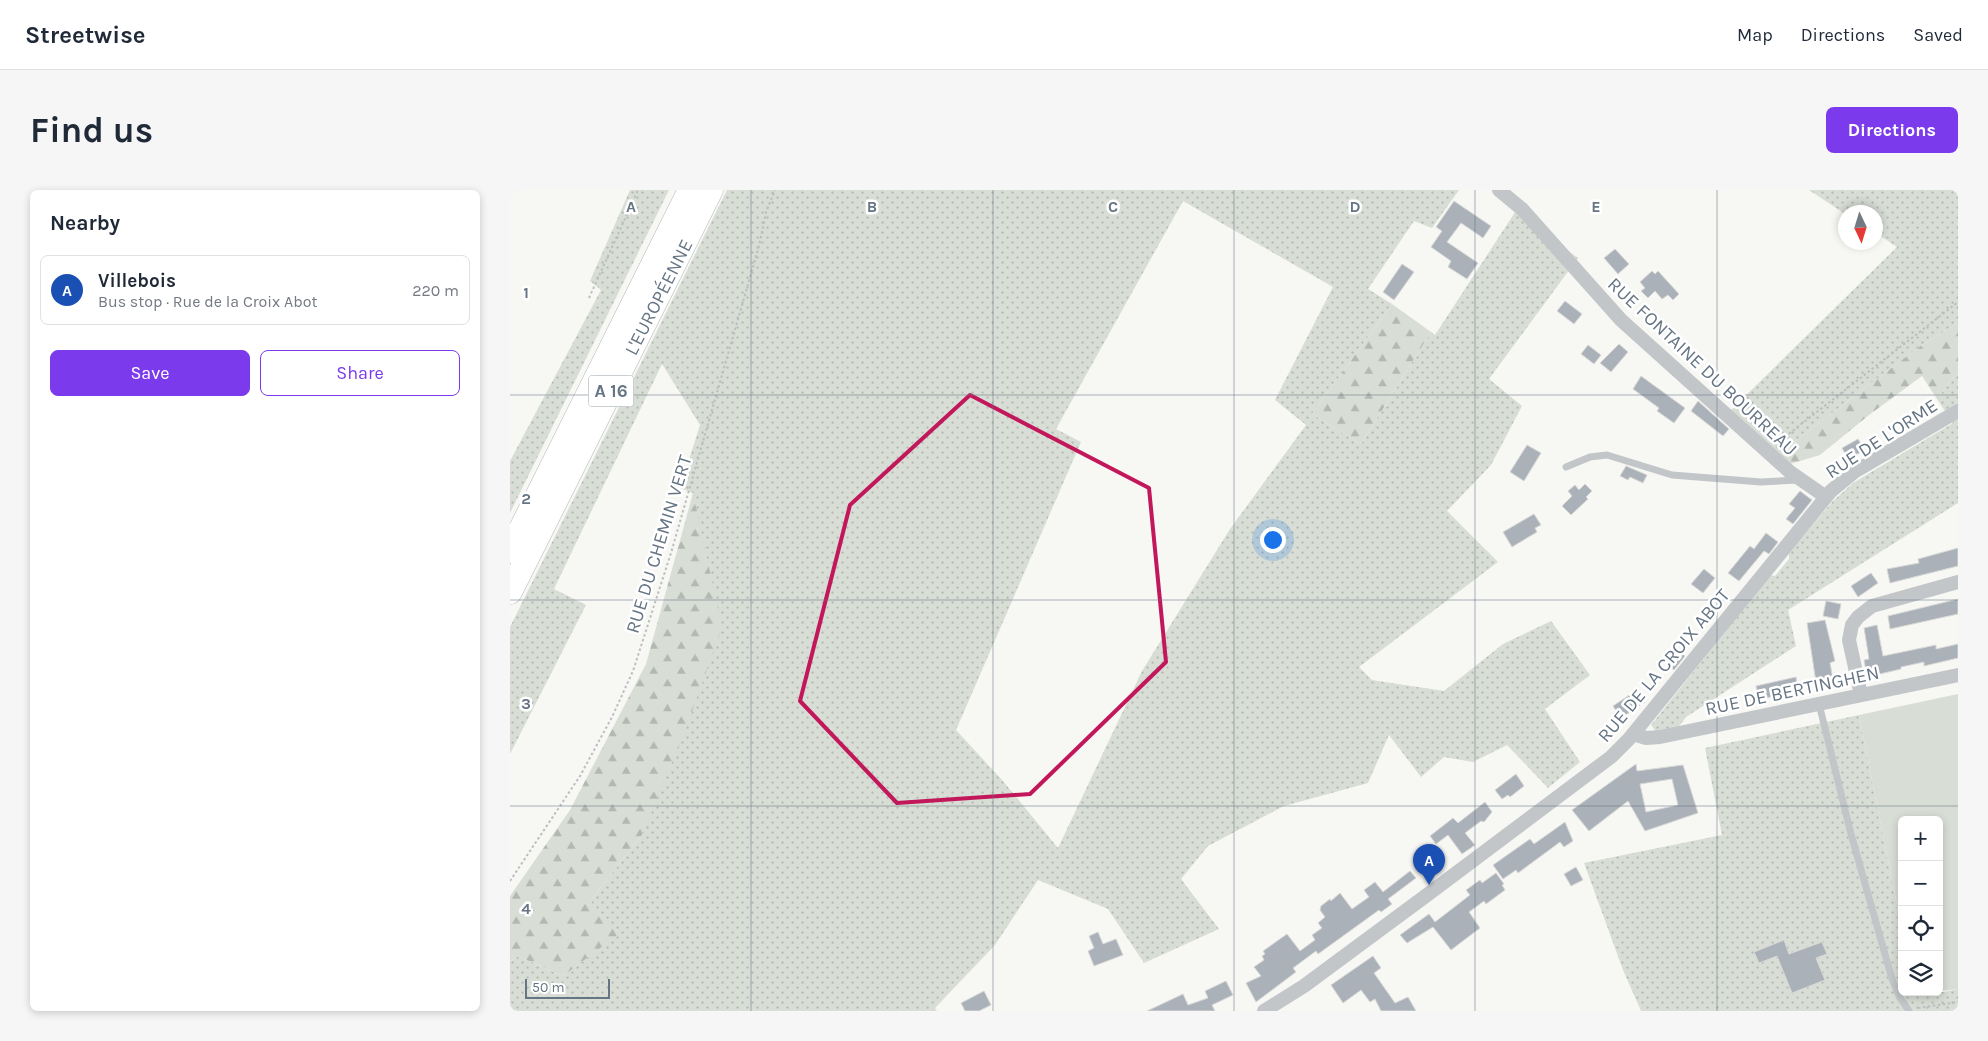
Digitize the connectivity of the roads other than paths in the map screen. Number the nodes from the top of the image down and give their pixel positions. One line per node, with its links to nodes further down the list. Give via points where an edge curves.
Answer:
1 (690, 190): 8 (highway, L'EUROPÉENNE / A 16)
2 (711, 190): 10 (highway, L'EUROPÉENNE / A 16)
3 (1499, 190): 6 (street, RUE FONTAINE DU BOURREAU, via 1525,212 1616,315)
4 (1958, 411): 7 (street, RUE DE L'ORME, via 1854,472)
5 (1566, 467): 6 (lane, via 1590,457 1607,455 1672,476 1761,482)
6 (1800, 480): 7 (street, RUE FONTAINE DU BOURREAU)
7 (1826, 497): 14 (street, RUE DE LA CROIX ABOT)
8 (510, 551)
9 (1958, 582): 12 (street, via 1872,606 1858,617 1852,625 1850,640)
10 (510, 592)
11 (1958, 675): 12 (street, RUE DE BERTINGHEN)
12 (1861, 695): 13 (street, RUE DE BERTINGHEN)
13 (1819, 704): 14 (street, RUE DE BERTINGHEN, via 1660,737 1646,738); 15 (lane, via 1885,956 1897,992)
14 (1633, 734): 16 (street, RUE DE LA CROIX ABOT, via 1611,757 1467,866 1304,986)
15 (1908, 1010)
16 (1264, 1011)

